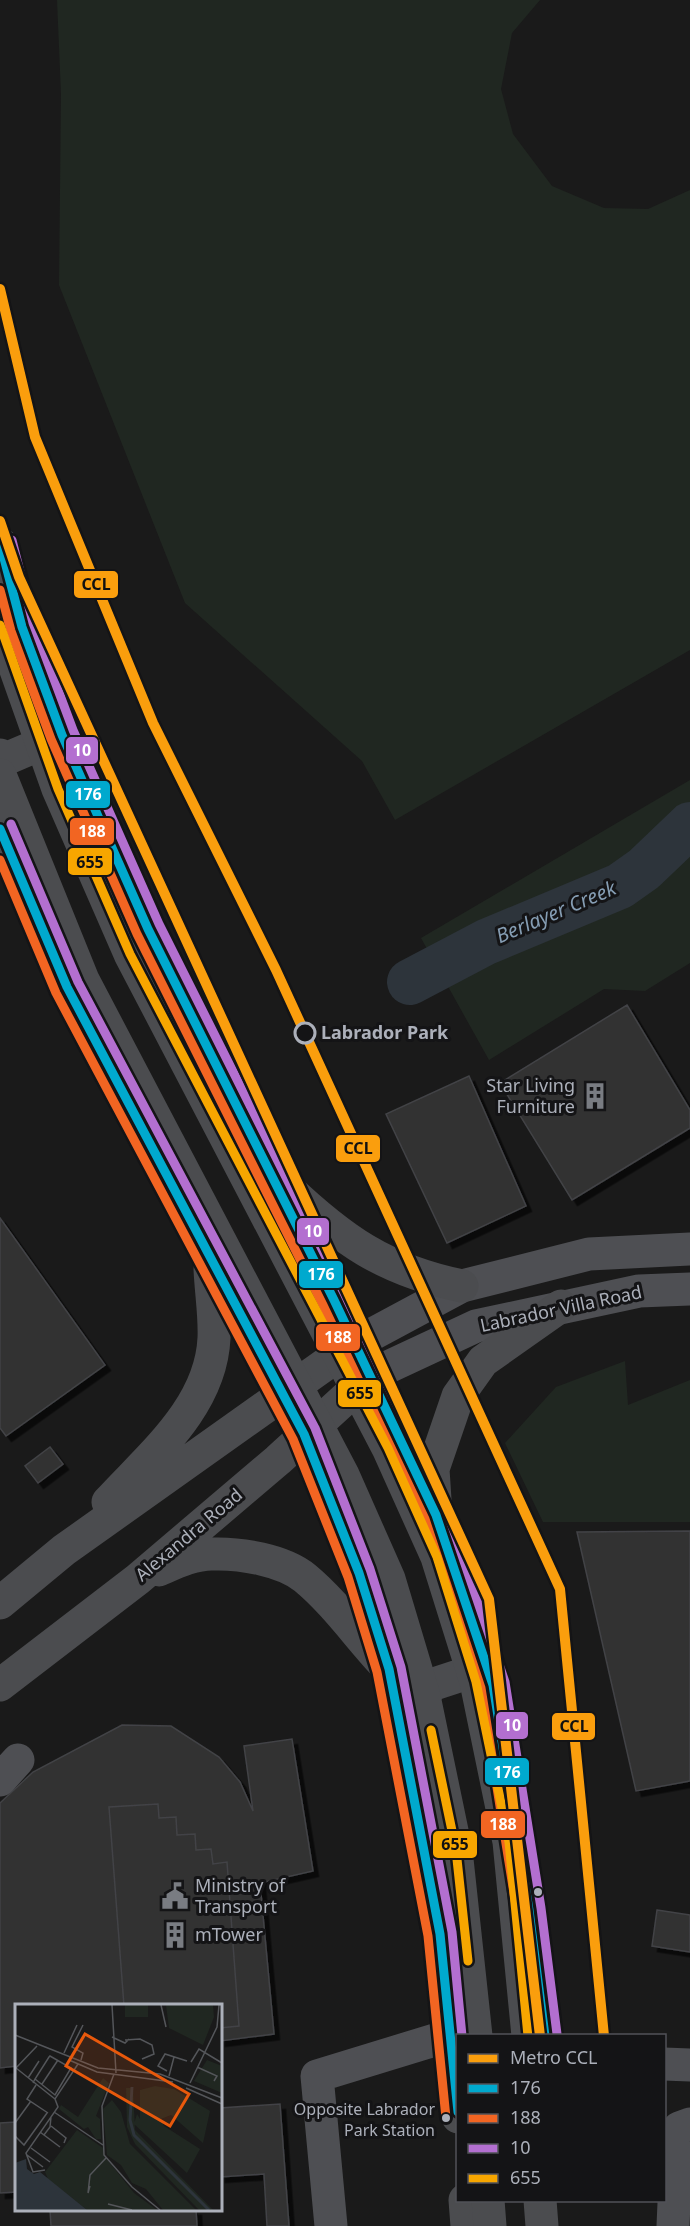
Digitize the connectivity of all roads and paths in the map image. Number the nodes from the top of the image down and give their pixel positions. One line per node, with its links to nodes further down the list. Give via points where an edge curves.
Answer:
1 (0, 543): 3 (main road, via 22,627)
2 (0, 625): 27 (main road, bridge, via 58,789 130,954 388,1448 437,1557 476,1682 509,1842)
3 (62, 735): 4 (main road, via 8,758); 7 (main road, via 148,929)
4 (0, 755)
5 (0, 775): 25 (main road, bridge, via 83,980 343,1475 389,1579 424,1696 456,1850)
6 (0, 829): 9 (main road, via 68,987)
7 (268, 1170): 10 (main road, via 314,1214 368,1254 433,1280); 13 (main road)
8 (690, 1249): 10 (street, via 589,1254)
9 (210, 1257): 15 (main road); 18 (main road, via 214,1340 200,1396 176,1428)
10 (462, 1286): 13 (street)
11 (690, 1289): 12 (street, Labrador Villa Road, via 639,1291)
12 (561, 1306): 14 (street, Labrador Villa Road, via 476,1326); 17 (main road, via 483,1361 458,1396 433,1469)
13 (354, 1344): 14 (main road); 15 (main road)
14 (371, 1375): 16 (main road, Alexandra Road); 17 (main road)
15 (282, 1394): 16 (main road); 18 (main road)
16 (304, 1434): 19 (main road, Alexandra Road); 22 (main road, via 359,1573)
17 (436, 1515): 21 (main road)
18 (64, 1550): 20 (main road)
19 (138, 1579): 22 (main road, via 183,1559 211,1554 243,1556 284,1566 304,1577); 23 (main road, Alexandra Road)
20 (0, 1603)
21 (486, 1667): 24 (main road, via 431,1684); 28 (main road, via 493,1685 530,1910)
22 (388, 1669): 24 (main road)
23 (0, 1685)
24 (403, 1734): 26 (main road)
25 (463, 2034)
26 (463, 2034)
27 (528, 2034)
28 (545, 2034)
29 (456, 2037): 37 (street, via 317,2076)
30 (666, 2064): 31 (street)
31 (690, 2065)
32 (690, 2124): 42 (street, via 679,2128 677,2134)
33 (465, 2202): 38 (main road)
34 (488, 2202): 39 (main road)
35 (540, 2202): 40 (main road)
36 (556, 2202): 41 (main road)
37 (331, 2226)
38 (467, 2226)
39 (490, 2226)
40 (542, 2226)
41 (558, 2226)
42 (674, 2226)

